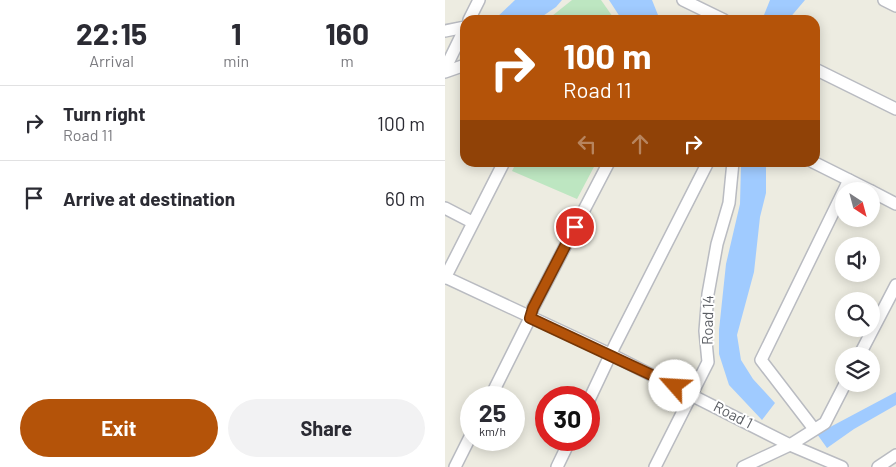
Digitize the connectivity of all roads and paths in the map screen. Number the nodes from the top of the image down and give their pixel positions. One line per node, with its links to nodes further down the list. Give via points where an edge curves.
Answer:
1 (479, 0): 5 (street)
2 (683, 0): 6 (street)
3 (884, 0): 4 (street)
4 (896, 6)
5 (472, 15)
6 (714, 15)
7 (460, 29): 8 (street)
8 (445, 31)
9 (460, 38): 11 (street)
10 (460, 66): 11 (street)
11 (445, 70)
12 (820, 71): 13 (street)
13 (896, 109)
14 (820, 166): 19 (street)
15 (501, 167): 24 (street)
16 (606, 167): 27 (street)
17 (705, 167): 29 (street)
18 (733, 167): 33 (street, Road 14, via 729,203 708,294 707,362)
19 (849, 180): 20 (street); 34 (street, via 761,360)
20 (853, 182)
21 (880, 196): 22 (street)
22 (896, 204)
23 (445, 208): 24 (street)
24 (472, 222): 25 (street)
25 (445, 277): 27 (street, Road 1)
26 (896, 285): 28 (street)
27 (530, 318): 29 (street, Road 1); 30 (street)
28 (864, 347)
29 (610, 354): 31 (street); 33 (street, Road 1)
30 (496, 386)
31 (595, 386)
32 (841, 392): 34 (street, via 825,423)
33 (691, 394): 35 (street, Road 1); 42 (street, Road 14)
34 (814, 429): 35 (street)
35 (790, 445): 39 (street, Road 1); 43 (street)
36 (463, 451): 40 (street)
37 (564, 451): 41 (street)
38 (896, 455): 44 (street)
39 (837, 465)
40 (455, 467)
41 (557, 467)
42 (655, 467)
43 (743, 467)
44 (878, 467)

